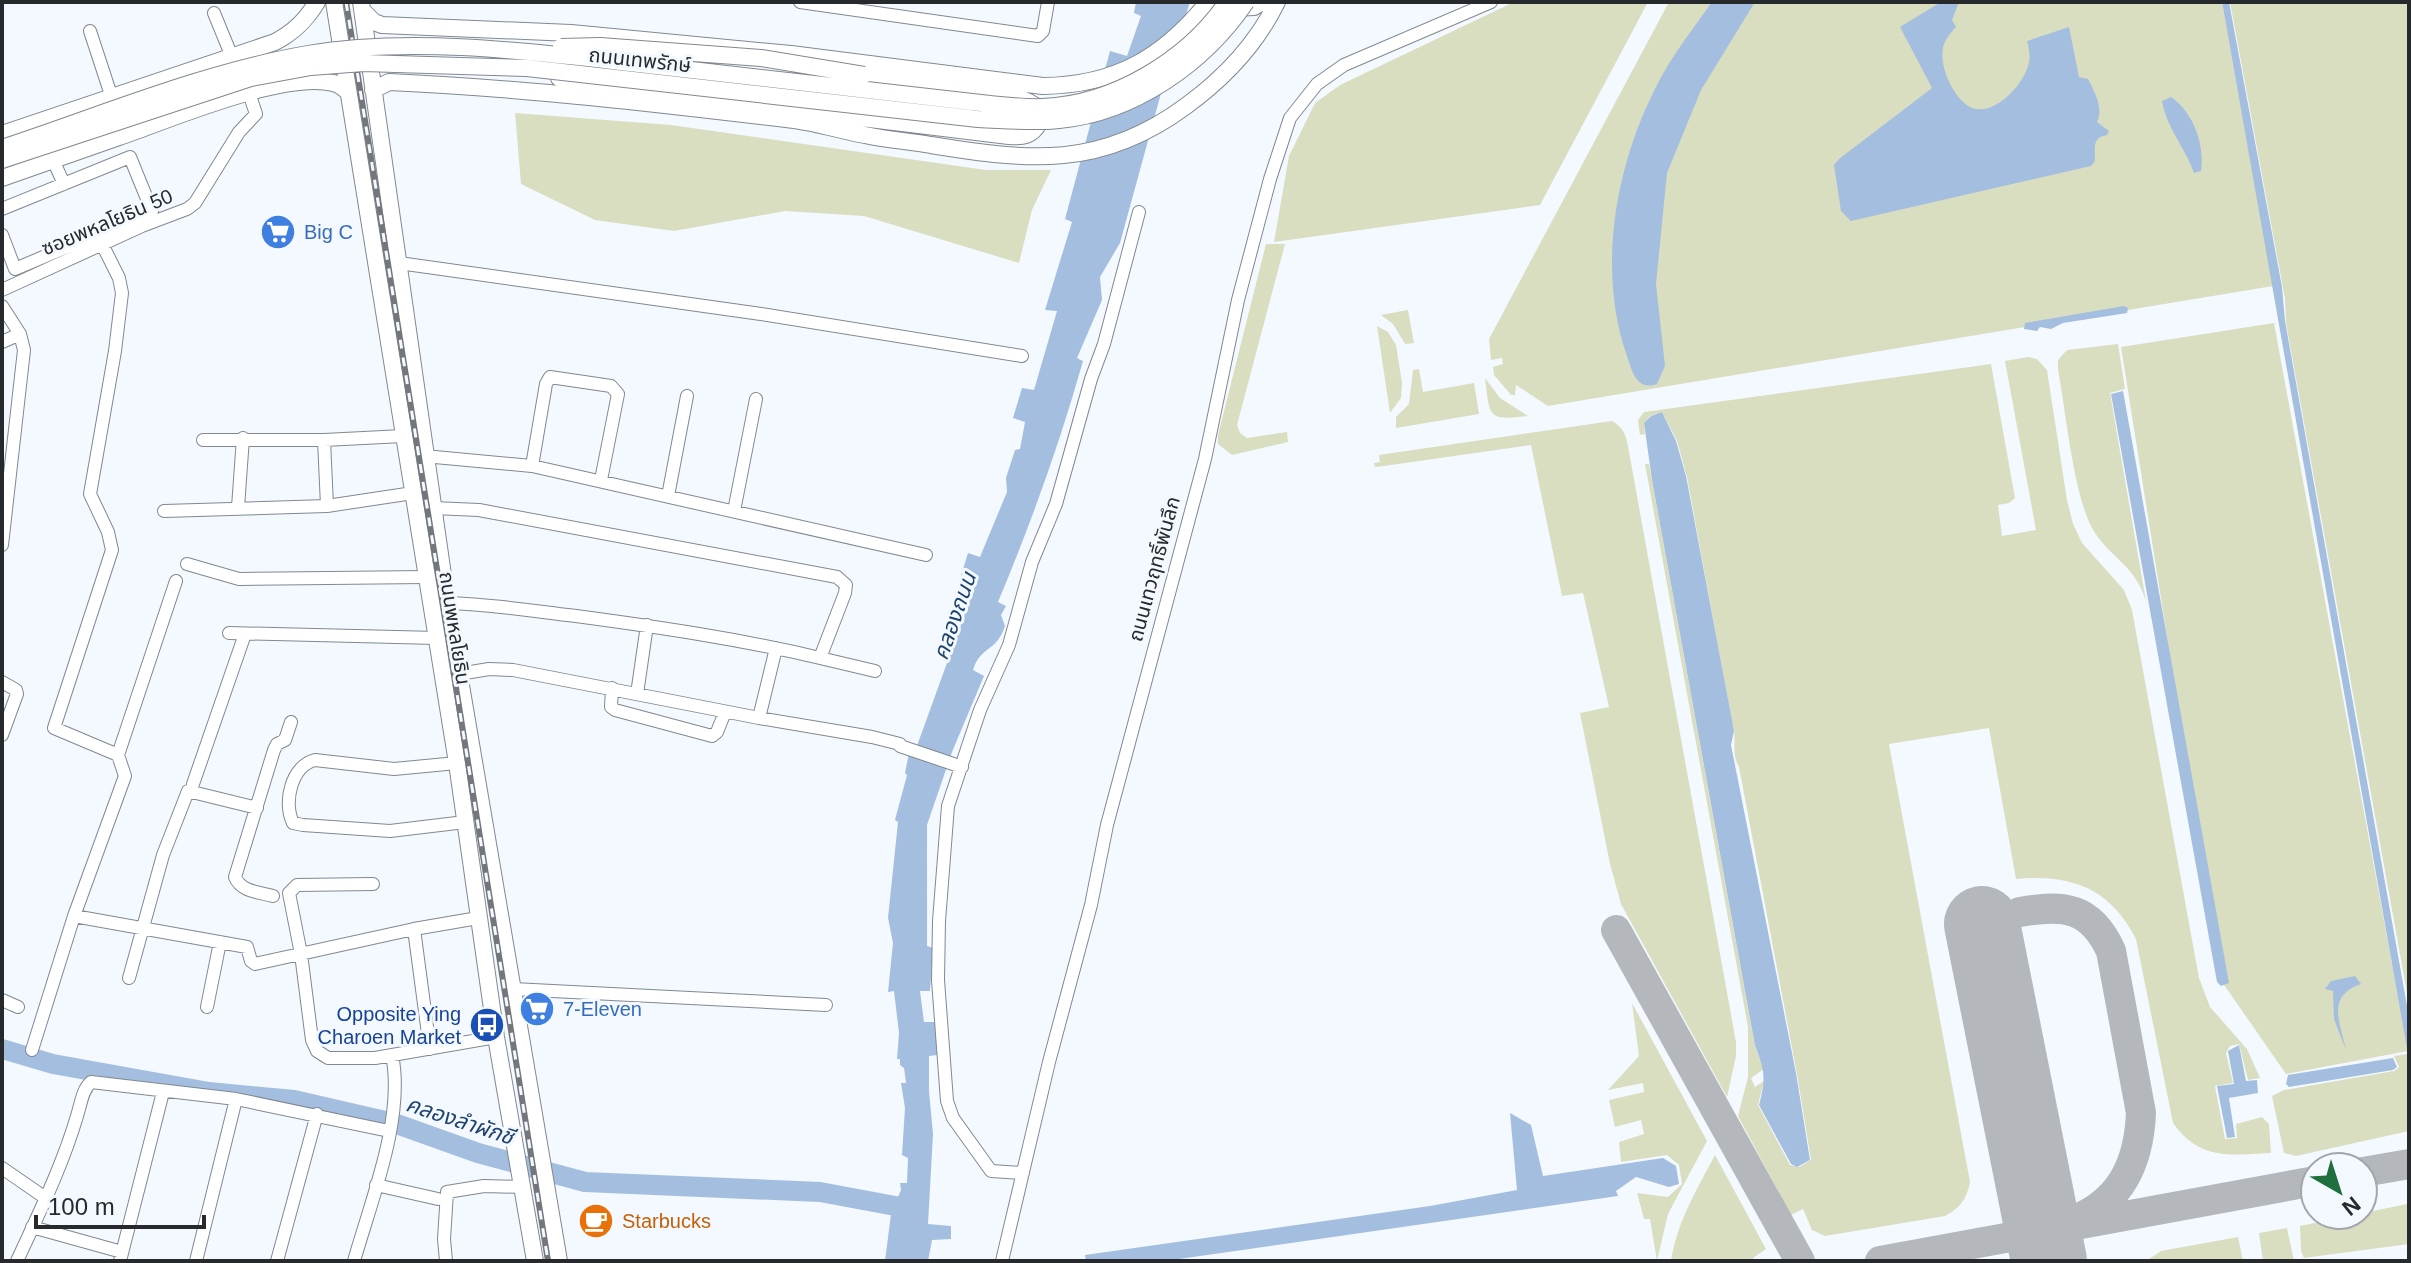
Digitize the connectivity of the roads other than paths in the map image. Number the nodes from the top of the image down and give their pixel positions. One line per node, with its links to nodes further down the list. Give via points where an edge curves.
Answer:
1 (317, 2): 16 (main road, via 292,33)
2 (334, 2): 21 (main road, ถนนพหลโยธิน)
3 (800, 2): 4 (street, via 1038,36)
4 (1048, 2)
5 (1208, 2): 15 (main road, ถนนเทพรักษ์, via 1163,47 1121,73 1075,86)
6 (1225, 2): 8 (main road, via 1236,9); 17 (main road, ถนนเทพรักษ์, bridge, via 1195,39 1136,81 1080,103 1042,107)
7 (1246, 2): 17 (main road, ถนนเทพรักษ์, bridge, via 1229,28 1173,76 1098,112 1061,120 978,119)
8 (1262, 2)
9 (1277, 2): 26 (main road, via 1255,39 1201,96 1135,138 1093,152 1000,157)
10 (1491, 2): 111 (street, ถนนเทวฤทธิ์พันลึก, via 1344,65 1317,84 1290,118 1242,285 1205,459 1107,825)
11 (362, 6): 13 (main road, ถนนเทพรักษ์, via 382,25); 20 (main road, ถนนพหลโยธิน)
12 (214, 13): 16 (street)
13 (487, 29): 15 (main road, ถนนเทพรักษ์); 19 (main road, via 464,35 455,52 461,76)
14 (90, 31): 23 (street)
15 (571, 33): 24 (main road, via 667,55)
16 (232, 57): 18 (main road)
17 (527, 60): 24 (main road, bridge, via 563,46 761,58); 27 (main road, bridge, via 597,86); 29 (main road, ถนนเทพรักษ์, bridge, via 407,46 309,54 244,67); 30 (main road, ถนนเทพรักษ์, bridge, via 311,67 251,78)
18 (197, 67): 23 (main road); 25 (main road, via 210,68 221,83 217,98)
19 (481, 86): 20 (main road, via 389,82); 26 (main road)
20 (373, 90): 38 (main road, ถนนพหลโยธิน)
21 (348, 92): 22 (main road, via 331,82); 46 (main road, ถนนพหลโยธิน)
22 (249, 93): 25 (main road); 37 (street, ซอยพหลโยธิน 50, via 256,114 195,203)
23 (111, 95): 28 (main road)
24 (1023, 98): 27 (main road, via 1039,113 1030,134)
25 (208, 105): 31 (main road)
26 (799, 121): 27 (main road, via 942,136)
27 (978, 132)
28 (2, 134)
29 (2, 148)
30 (2, 160)
31 (53, 160): 32 (main road); 33 (street)
32 (2, 178)
33 (64, 184): 34 (street); 36 (street, via 130,157 152,211 15,269)
34 (2, 209)
35 (1139, 212): 83 (street, via 1056,504)
36 (2, 235)
37 (102, 244): 39 (street, ซอยพหลโยธิน 50); 81 (street, via 122,293 90,494 112,550 54,728)
38 (399, 263): 43 (street); 50 (main road, ถนนพหลโยธิน)
39 (2, 290)
40 (2, 306): 41 (street)
41 (20, 334): 42 (street); 60 (street, via 24,350)
42 (2, 342)
43 (1022, 356)
44 (687, 396): 54 (street)
45 (756, 399): 59 (street)
46 (403, 436): 49 (street); 53 (main road, ถนนพหลโยธิน)
47 (243, 438): 48 (street); 49 (street); 56 (street)
48 (203, 440)
49 (324, 440): 55 (street)
50 (424, 456): 51 (street); 57 (main road, ถนนพหลโยธิน)
51 (532, 466): 52 (street); 52 (street, via 546,381 553,376 611,386 618,394)
52 (601, 480): 54 (street)
53 (413, 493): 55 (street); 63 (main road, ถนนพหลโยธิน)
54 (668, 496): 59 (street)
55 (327, 506): 56 (street)
56 (238, 507): 58 (street)
57 (433, 508): 65 (main road, ถนนพหลโยธิน); 71 (street, via 479,510 837,577 845,582 845,593)
58 (164, 511)
59 (734, 511): 61 (street)
60 (2, 545)
61 (926, 555)
62 (187, 564): 63 (street, via 239,579)
63 (427, 577): 69 (main road, ถนนพหลโยธิน)
64 (176, 581): 81 (street)
65 (447, 603): 66 (street, via 496,604); 73 (main road, ถนนพหลโยธิน)
66 (647, 625): 70 (street); 76 (street)
67 (229, 633): 68 (street)
68 (245, 634): 69 (street); 84 (street)
69 (437, 638): 82 (main road, ถนนพหลโยธิน)
70 (776, 648): 71 (street); 78 (street)
71 (820, 658): 72 (street)
72 (875, 671)
73 (459, 674): 75 (street, via 513,670); 82 (main road, ถนนพหลโยธิน)
74 (2, 682): 80 (street, via 17,694)
75 (612, 688): 76 (street); 77 (street, via 615,710 712,736)
76 (637, 694): 77 (street)
77 (725, 712): 78 (street)
78 (759, 718): 83 (street, via 872,737)
79 (291, 722): 85 (street, via 285,740 274,750)
80 (2, 735)
81 (118, 755): 90 (street, via 124,779)
82 (465, 764): 86 (main road, ถนนพหลโยธิน); 86 (street, via 394,769 307,762 293,779 290,815 293,823 303,825 390,831); 89 (main road, ถนนพหลโยธิน)
83 (962, 767): 111 (street, via 948,806 939,921 948,1109 991,1171)
84 (193, 784)
85 (257, 808): 88 (street, via 235,877 246,890); 92 (street, via 188,791)
86 (465, 822): 91 (main road, ถนนพหลโยธิน)
87 (373, 884): 95 (street, via 291,889 288,899)
88 (273, 896)
89 (500, 915): 91 (main road, via 488,911); 97 (main road, ถนนพหลโยธิน)
90 (74, 916): 92 (street); 104 (street)
91 (478, 918): 93 (street); 102 (main road, ถนนพหลโยธิน)
92 (143, 929): 94 (street); 96 (street)
93 (414, 929): 95 (street); 103 (street)
94 (220, 942): 95 (street, via 247,947 255,964); 101 (street)
95 (301, 954): 105 (street, via 317,1051 328,1058)
96 (129, 978)
97 (513, 989): 99 (street); 124 (main road, ถนนพหลโยธิน)
98 (2, 1000): 100 (street)
99 (826, 1005)
100 (18, 1007)
101 (207, 1007)
102 (496, 1037): 103 (street); 112 (main road, ถนนพหลโยธิน)
103 (430, 1049): 105 (street)
104 (32, 1050)
105 (392, 1055): 109 (street)
106 (163, 1092): 107 (street); 114 (street, via 88,1084); 117 (street)
107 (236, 1099): 108 (street); 119 (street)
108 (317, 1114): 109 (street); 120 (street)
109 (391, 1125): 113 (street)
110 (2, 1168): 114 (street)
111 (1023, 1173): 125 (street, ถนนเทวฤทธิ์พันลึก)
112 (522, 1181): 122 (street, via 447,1192); 123 (main road, ถนนพหลโยธิน)
113 (376, 1185): 115 (street); 121 (street)
114 (47, 1199): 116 (street)
115 (438, 1199)
116 (32, 1227): 117 (street); 118 (street)
117 (121, 1256)
118 (17, 1261)
119 (196, 1261)
120 (277, 1261)
121 (354, 1261)
122 (446, 1261)
123 (535, 1261)
124 (559, 1261)
125 (1002, 1261)

